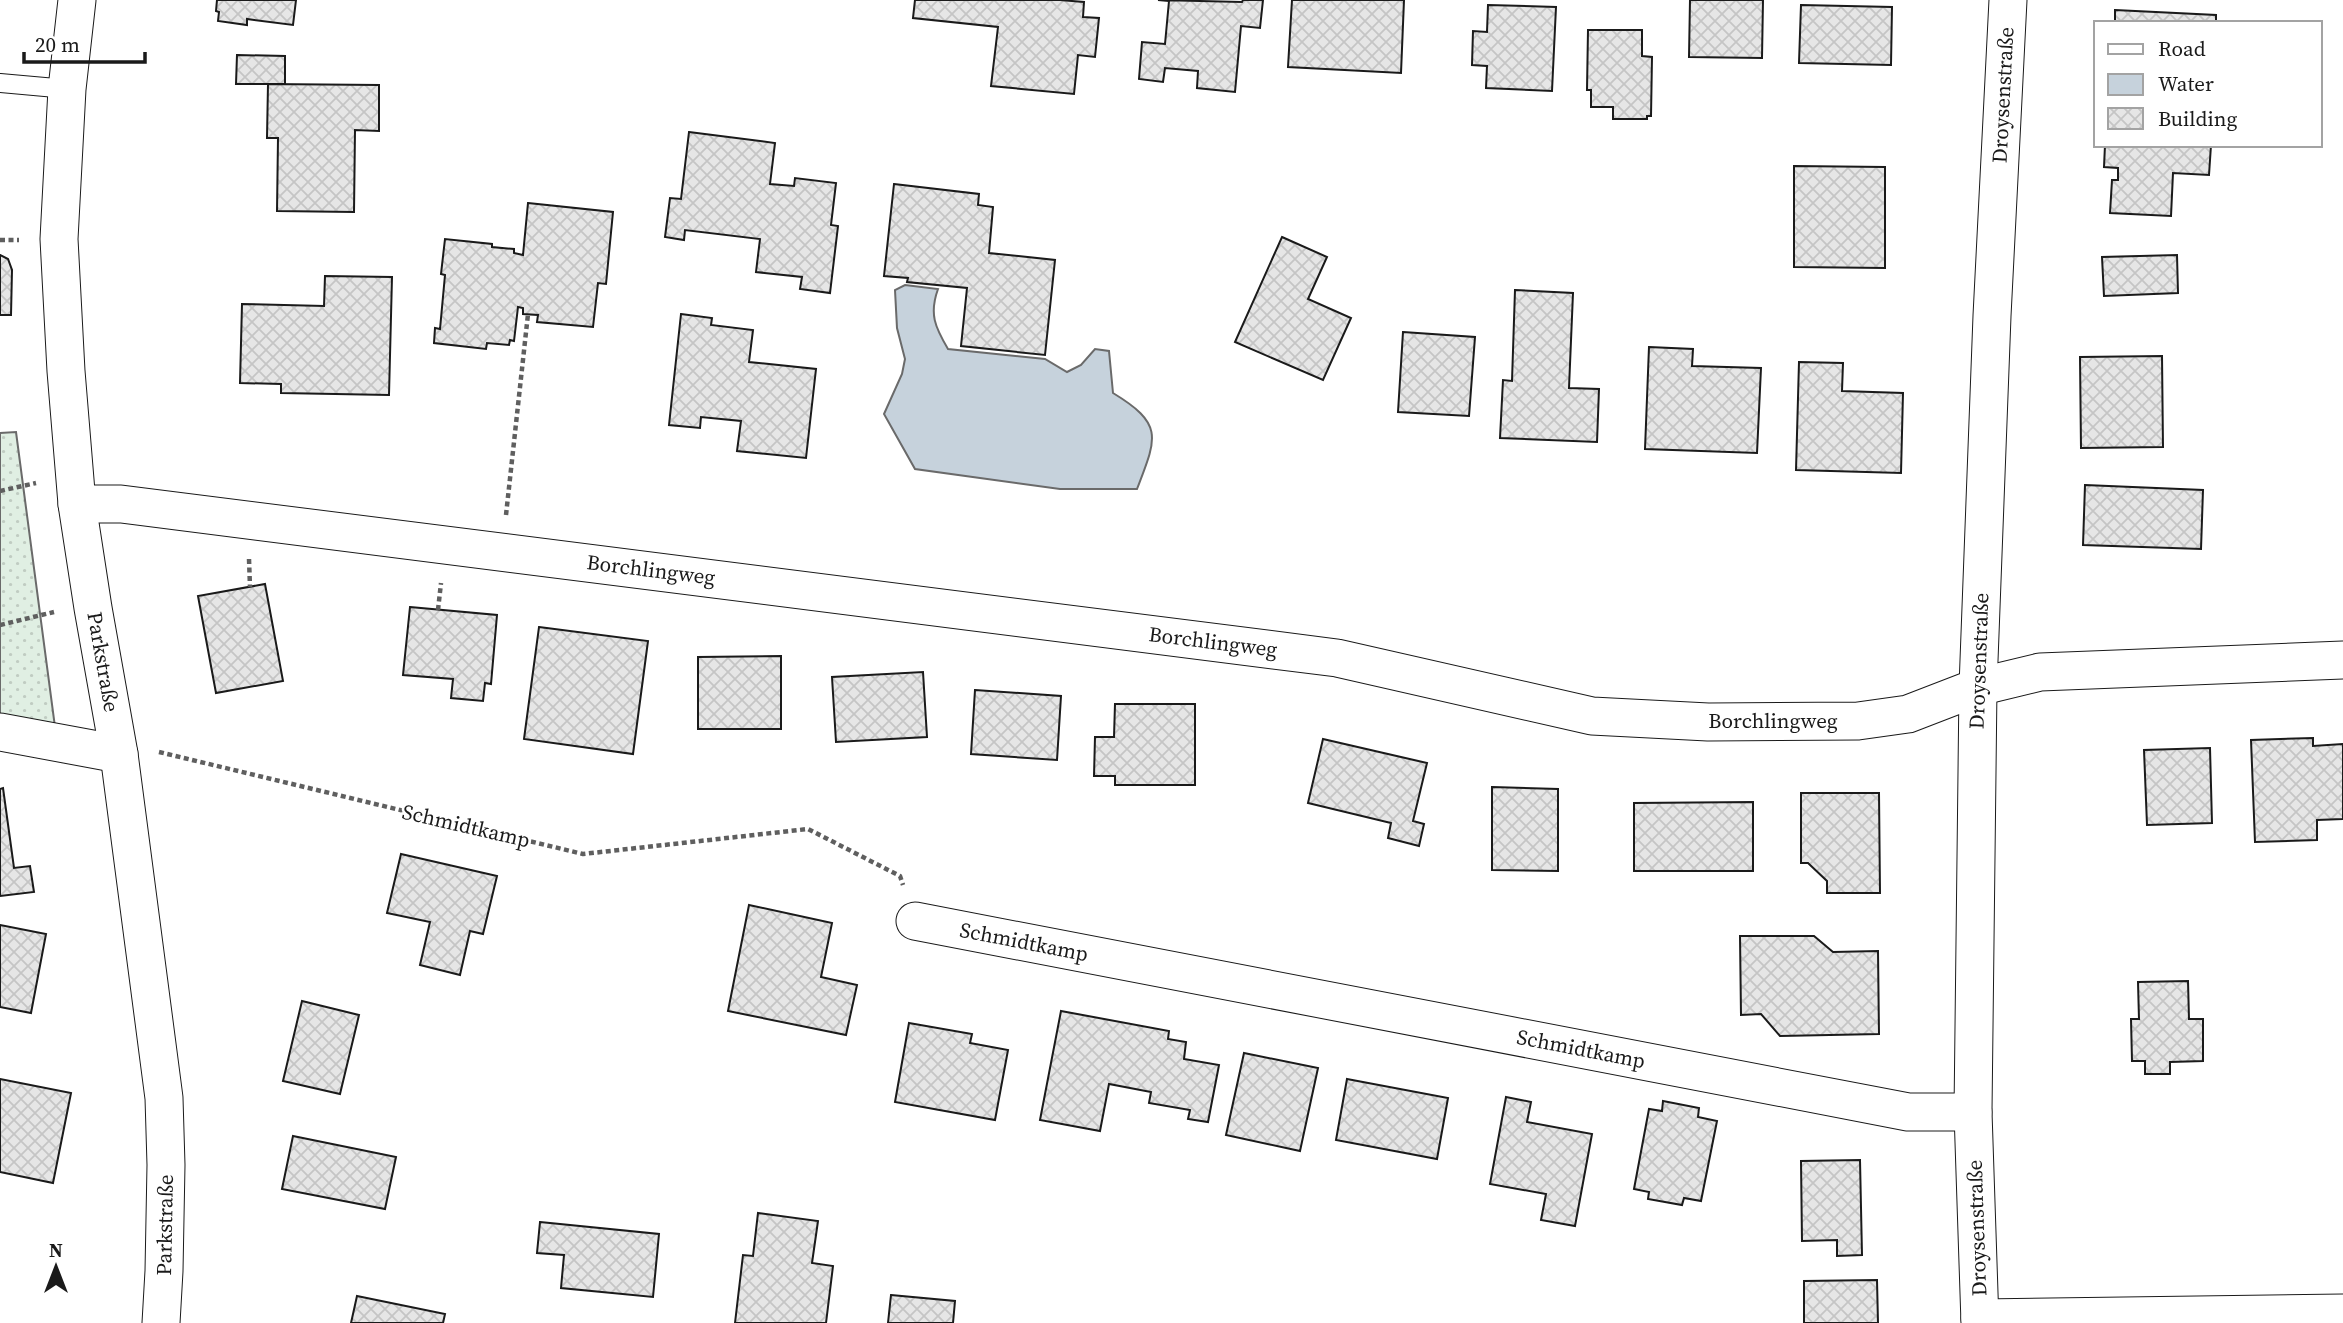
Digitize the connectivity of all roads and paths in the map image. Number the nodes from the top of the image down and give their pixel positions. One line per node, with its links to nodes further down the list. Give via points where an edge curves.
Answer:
1 (77, 0): 4 (street, Parkstraße)
2 (2008, 0): 11 (street, Droysenstraße)
3 (0, 83): 4 (lane)
4 (66, 89): 6 (street, Parkstraße, via 58,239)
5 (528, 314): 7 (path)
6 (78, 503): 7 (street, Borchlingweg, via 121,503); 8 (street, Parkstraße)
7 (502, 551): 11 (street, Borchlingweg, via 1337,658 1592,716 1708,722 1858,720 1908,715)
8 (93, 608): 9 (path); 13 (street, Parkstraße)
9 (0, 625)
10 (2343, 660): 11 (street, Borchlingweg, via 2040,672)
11 (1978, 687): 15 (street, Droysenstraße)
12 (0, 732): 13 (street)
13 (119, 754): 14 (path, Schmidtkamp, via 156,752 583,854 808,829 900,876); 18 (street, Parkstraße, via 164,1098)
14 (915, 921): 15 (street, Schmidtkamp, via 1908,1112)
15 (1973, 1112): 17 (street, Droysenstraße)
16 (2343, 1313): 17 (street)
17 (1980, 1320)
18 (161, 1323)

